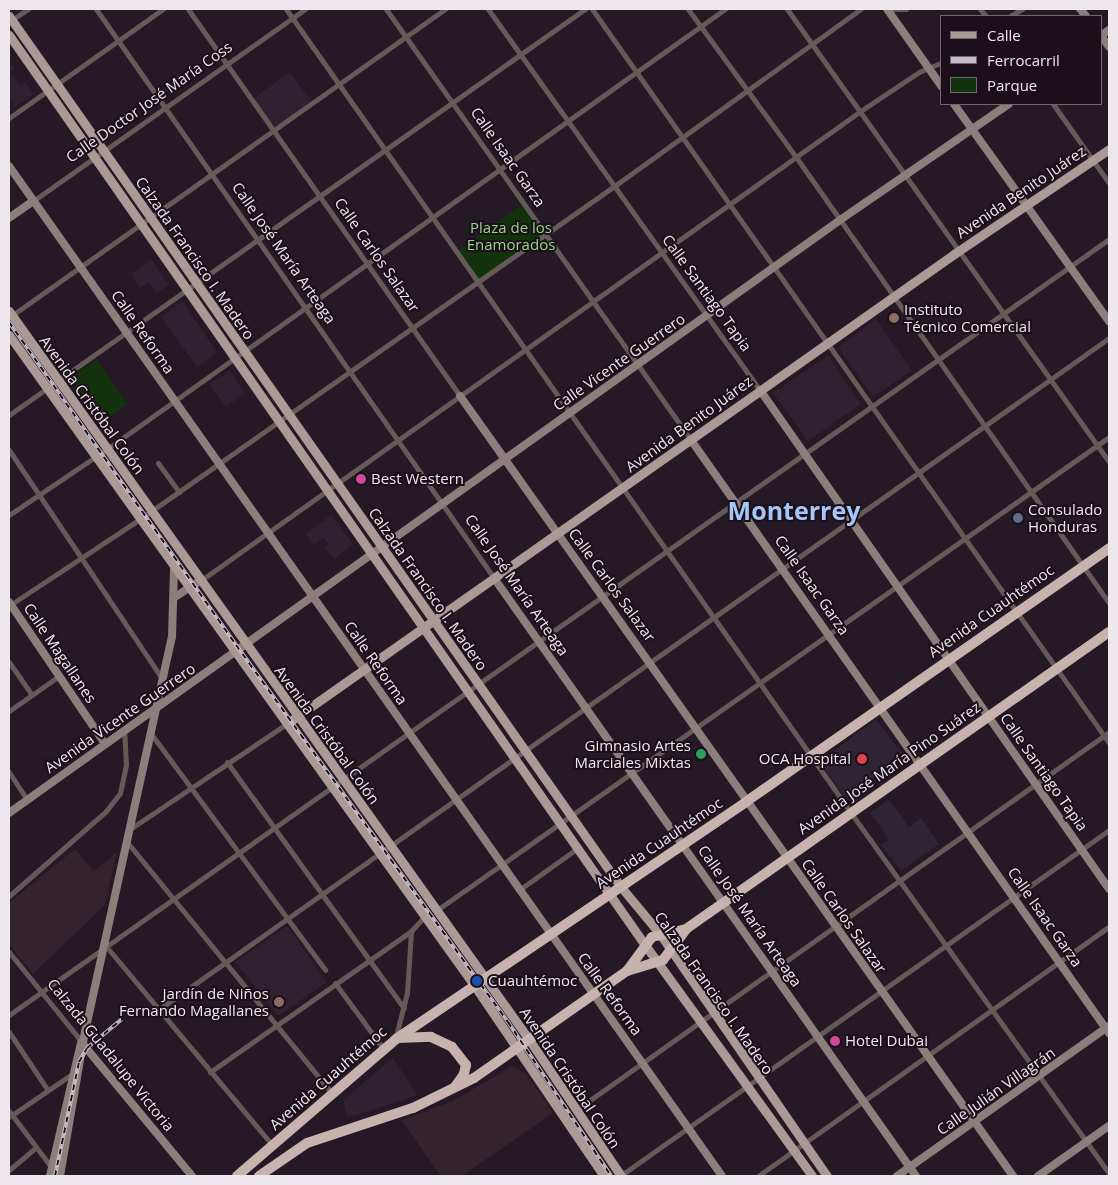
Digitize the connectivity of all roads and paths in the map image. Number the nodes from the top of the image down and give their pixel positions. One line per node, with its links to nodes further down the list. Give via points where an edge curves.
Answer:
1 (28, 9): 19 (street)
2 (96, 9): 23 (street, Calle José María Arteaga)
3 (164, 9): 23 (street)
4 (188, 9): 27 (street, Calle Carlos Salazar)
5 (286, 9): 18 (street)
6 (304, 9): 18 (street, Calle Doctor José María Coss)
7 (386, 9): 22 (street, Calle Isaac Garza)
8 (445, 9): 22 (street)
9 (488, 9): 25 (street, Calle Santiago Tapia)
10 (585, 9): 25 (street)
11 (592, 9): 29 (street)
12 (688, 9): 20 (street)
13 (725, 9): 20 (street)
14 (787, 9): 24 (street)
15 (861, 9): 24 (street)
16 (888, 9): 17 (street); 28 (street)
17 (906, 9)
18 (292, 17): 27 (street, Calle Doctor José María Coss); 31 (street)
19 (10, 20): 30 (main road, Calzada Francisco I. Madero)
20 (700, 26): 29 (street); 34 (street)
21 (9, 35): 33 (main road, Calzada Francisco I. Madero)
22 (406, 36): 31 (street); 35 (street, Calle Isaac Garza)
23 (118, 41): 30 (street); 39 (street, Calle José María Arteaga)
24 (813, 44): 34 (street); 40 (street)
25 (520, 54): 35 (street); 42 (street, Calle Santiago Tapia)
26 (940, 63): 28 (street)
27 (227, 64): 39 (street, Calle Doctor José María Coss); 44 (street, Calle Carlos Salazar)
28 (929, 69): 32 (street); 40 (street)
29 (636, 72): 42 (street); 45 (street)
30 (56, 84): 33 (street); 48 (main road, Calzada Francisco I. Madero)
31 (340, 84): 44 (street); 46 (street)
32 (940, 84)
33 (47, 90): 41 (street); 50 (main road, Calzada Francisco I. Madero)
34 (748, 91): 45 (street); 49 (street)
35 (452, 103): 46 (street); 53 (street, Calle Isaac Garza)
36 (955, 105): 43 (street)
37 (1008, 105): 43 (street, Calle Vicente Guerrero)
38 (1054, 105): 51 (street)
39 (164, 108): 48 (street, Calle Doctor José María Coss); 54 (street, Calle José María Arteaga)
40 (862, 110): 49 (street); 55 (street)
41 (9, 118)
42 (567, 121): 53 (street); 57 (street, Calle Santiago Tapia)
43 (973, 130): 55 (street, Calle Vicente Guerrero); 61 (street)
44 (272, 131): 54 (street); 58 (street, Calle Carlos Salazar)
45 (682, 138): 57 (street); 60 (street)
46 (386, 149): 58 (street); 62 (street)
47 (1109, 149): 51 (main road, Avenida Benito Juárez)
48 (104, 151): 50 (street, Calle Doctor José María Coss); 64 (main road, Calzada Francisco I. Madero)
49 (796, 157): 60 (street); 65 (street)
50 (95, 158): 59 (street, Calle Doctor José María Coss); 66 (main road, Calzada Francisco I. Madero)
51 (1093, 160): 56 (street); 61 (main road, Avenida Benito Juárez)
52 (9, 166): 59 (street, Calle Reforma)
53 (500, 169): 62 (street); 67 (street, Calle Isaac Garza)
54 (212, 174): 64 (street); 69 (street, Calle José María Arteaga)
55 (906, 175): 65 (street, Calle Vicente Guerrero); 70 (street)
56 (1109, 184)
57 (613, 188): 67 (street); 71 (street, Calle Santiago Tapia)
58 (319, 197): 69 (street); 72 (street, Calle Carlos Salazar)
59 (33, 201): 63 (street, Calle Doctor José María Coss); 73 (street, Calle Reforma)
60 (731, 203): 71 (street); 75 (street)
61 (1028, 205): 70 (main road, Avenida Benito Juárez); 74 (street)
62 (434, 217): 72 (street); 76 (street)
63 (9, 218)
64 (150, 218): 66 (street); 77 (main road, Calzada Francisco I. Madero)
65 (840, 220): 75 (street, Calle Vicente Guerrero); 79 (street)
66 (141, 224): 73 (street); 78 (main road, Calzada Francisco I. Madero)
67 (546, 235): 76 (street); 80 (street, Calle Isaac Garza)
68 (1109, 239): 74 (street)
69 (259, 240): 77 (street); 81 (street, Calle José María Arteaga)
70 (960, 250): 79 (main road, Avenida Benito Juárez); 82 (street)
71 (662, 253): 80 (street); 84 (street, Calle Santiago Tapia)
72 (367, 264): 81 (street); 86 (street, Calle Carlos Salazar)
73 (80, 266): 83 (street); 87 (street, Calle Reforma)
74 (1070, 266): 82 (street); 85 (street)
75 (776, 267): 84 (street, Calle Vicente Guerrero); 90 (street)
76 (479, 282): 86 (street); 91 (street)
77 (196, 284): 78 (street); 92 (main road, Calzada Francisco I. Madero)
78 (187, 290): 87 (street); 93 (main road, Calzada Francisco I. Madero)
79 (894, 296): 90 (main road, Avenida Benito Juárez); 94 (street)
80 (594, 300): 91 (street); 95 (street, Calle Isaac Garza)
81 (306, 308): 92 (street); 96 (street, Calle José María Arteaga)
82 (1004, 314): 94 (street); 98 (street)
83 (10, 315): 97 (main road, Avenida Cristóbal Colón)
84 (707, 317): 95 (street, Calle Vicente Guerrero); 100 (street, Calle Santiago Tapia)
85 (1109, 321)
86 (412, 329): 96 (street); 101 (street, Calle Carlos Salazar)
87 (126, 332): 97 (street); 102 (street, Calle Reforma)
88 (9, 335): 99 (main road, Avenida Cristóbal Colón)
89 (1109, 338): 98 (street)
90 (827, 342): 100 (main road, Avenida Benito Juárez); 103 (street)
91 (526, 349): 101 (street); 104 (street)
92 (244, 352): 93 (street); 106 (main road, Calzada Francisco I. Madero)
93 (235, 358): 102 (street); 107 (main road, Calzada Francisco I. Madero)
94 (938, 360): 103 (street); 108 (street)
95 (639, 365): 104 (street, Calle Vicente Guerrero); 111 (street, Calle Isaac Garza)
96 (351, 372): 106 (street); 110 (street, Calle José María Arteaga)
97 (57, 381): 99 (street); 113 (main road, Avenida Cristóbal Colón)
98 (1050, 381): 108 (street); 112 (street)
99 (47, 388): 105 (street); 116 (main road, Avenida Cristóbal Colón)
100 (760, 390): 111 (main road, Avenida Benito Juárez); 115 (street, Calle Santiago Tapia)
101 (460, 396): 110 (street); 117 (street, Calle Carlos Salazar)
102 (175, 401): 113 (street); 120 (street, Calle Reforma)
103 (874, 406): 115 (street); 121 (street)
104 (571, 414): 117 (street, Calle Vicente Guerrero); 123 (street)
105 (9, 415)
106 (288, 415): 107 (street); 122 (main road, Calzada Francisco I. Madero)
107 (279, 421): 120 (street); 124 (main road, Calzada Francisco I. Madero)
108 (985, 427): 121 (street); 126 (street)
109 (1109, 437): 112 (street)
110 (399, 439): 122 (street); 129 (street, Calle José María Arteaga)
111 (691, 440): 123 (main road, Avenida Benito Juárez); 128 (street, Calle Isaac Garza)
112 (1097, 446): 118 (street); 126 (street)
113 (108, 449): 116 (street); 130 (main road, Avenida Cristóbal Colón)
114 (9, 450): 127 (street)
115 (805, 454): 128 (street); 133 (street, Calle Santiago Tapia)
116 (95, 457): 127 (street); 132 (main road, Avenida Cristóbal Colón)
117 (505, 459): 129 (street, Calle Vicente Guerrero); 135 (street, Calle Carlos Salazar)
118 (1109, 462)
119 (158, 463): 125 (street)
120 (219, 464): 125 (street); 134 (street, Calle Reforma)
121 (922, 473): 133 (street); 136 (street)
122 (336, 484): 124 (street); 137 (main road, Calzada Francisco I. Madero)
123 (623, 487): 135 (main road, Avenida Benito Juárez); 139 (street)
124 (328, 490): 134 (street); 140 (main road, Calzada Francisco I. Madero)
125 (179, 492): 130 (street)
126 (1031, 492): 136 (street); 142 (street)
127 (40, 495): 131 (street); 141 (street)
128 (737, 502): 139 (street); 144 (street, Calle Isaac Garza)
129 (444, 503): 137 (street, Calle Vicente Guerrero); 145 (street, Calle José María Arteaga)
130 (151, 511): 132 (street); 146 (main road, Avenida Cristóbal Colón)
131 (9, 514)
132 (140, 519): 141 (street); 143 (main road, Avenida Cristóbal Colón)
133 (851, 521): 144 (street); 147 (street, Calle Santiago Tapia)
134 (267, 533): 146 (street); 151 (street, Calle Reforma)
135 (558, 534): 145 (main road, Avenida Benito Juárez); 149 (street, Calle Carlos Salazar)
136 (966, 538): 147 (street); 154 (street)
137 (382, 547): 140 (street, Calle Vicente Guerrero); 156 (main road, Calzada Francisco I. Madero)
138 (1109, 548): 142 (highway, Avenida Cuauhtémoc)
139 (669, 552): 149 (street); 155 (street)
140 (373, 554): 151 (street, Calle Vicente Guerrero); 157 (main road, Calzada Francisco I. Madero)
141 (80, 559): 153 (street); 169 (street)
142 (1083, 566): 152 (street); 154 (highway, Avenida Cuauhtémoc)
143 (174, 568): 148 (main road, Avenida Cristóbal Colón); 150 (street)
144 (784, 569): 155 (street); 159 (street, Calle Isaac Garza)
145 (494, 578): 156 (main road, Avenida Benito Juárez); 160 (street, Calle José María Arteaga)
146 (200, 581): 148 (street); 161 (main road, Avenida Cristóbal Colón)
147 (896, 586): 159 (street); 163 (street, Calle Santiago Tapia)
148 (188, 589): 150 (street); 162 (main road, Avenida Cristóbal Colón)
149 (604, 596): 160 (street); 165 (street, Calle Carlos Salazar)
150 (175, 597): 169 (street)
151 (313, 597): 161 (street, Calle Vicente Guerrero); 167 (street, Calle Reforma)
152 (1109, 603)
153 (9, 604): 168 (street, Calle Magallanes)
154 (1019, 611): 163 (highway, Avenida Cuauhtémoc); 166 (street)
155 (716, 617): 165 (street); 170 (street)
156 (432, 620): 157 (main road, Avenida Benito Juárez); 171 (main road, Calzada Francisco I. Madero)
157 (423, 626): 167 (main road, Avenida Benito Juárez); 172 (main road, Calzada Francisco I. Madero)
158 (1109, 632): 166 (highway, Avenida José María Pino Suárez)
159 (828, 633): 170 (street); 175 (street, Calle Isaac Garza)
160 (540, 641): 171 (street); 176 (street, Calle José María Arteaga)
161 (246, 646): 162 (street, Avenida Vicente Guerrero); 179 (main road, Avenida Cristóbal Colón)
162 (235, 654): 174 (street, Avenida Vicente Guerrero); 180 (main road, Avenida Cristóbal Colón)
163 (948, 659): 175 (highway, Avenida Cuauhtémoc); 178 (street, Calle Santiago Tapia)
164 (9, 662): 173 (street)
165 (651, 662): 176 (street); 181 (street, Calle Carlos Salazar)
166 (1058, 667): 178 (highway, Avenida José María Pino Suárez); 184 (street)
167 (363, 670): 179 (main road, Avenida Benito Juárez); 183 (street, Calle Reforma)
168 (59, 676): 173 (street); 187 (street, Calle Magallanes)
169 (164, 681): 174 (street)
170 (760, 681): 181 (street); 189 (street)
171 (478, 684): 172 (street); 188 (main road, Calzada Francisco I. Madero)
172 (469, 690): 183 (street); 190 (main road, Calzada Francisco I. Madero)
173 (32, 695): 177 (street)
174 (159, 707): 182 (street, Avenida Vicente Guerrero); 185 (street)
175 (879, 707): 189 (highway, Avenida Cuauhtémoc); 192 (street, Calle Isaac Garza)
176 (587, 708): 188 (street); 194 (street, Calle José María Arteaga)
177 (9, 711)
178 (988, 716): 192 (highway, Avenida José María Pino Suárez); 196 (street, Calle Santiago Tapia)
179 (297, 717): 180 (main road, Avenida Benito Juárez); 195 (main road, Avenida Cristóbal Colón)
180 (286, 724): 191 (street); 198 (main road, Avenida Cristóbal Colón)
181 (696, 727): 194 (street); 201 (street, Calle Carlos Salazar)
182 (124, 731): 187 (street, Avenida Vicente Guerrero); 225 (street, via 126,765 120,793 106,811)
183 (410, 734): 195 (street); 200 (street, Calle Reforma)
184 (1107, 734): 186 (street); 196 (street)
185 (152, 735): 197 (street); 207 (street)
186 (1109, 743)
187 (106, 744): 199 (street, Avenida Vicente Guerrero)
188 (526, 752): 190 (street); 204 (main road, Calzada Francisco I. Madero)
189 (811, 756): 201 (highway, Avenida Cuauhtémoc); 203 (street)
190 (516, 758): 200 (street); 205 (main road, Calzada Francisco I. Madero)
191 (227, 762): 197 (street); 206 (street)
192 (920, 764): 203 (highway, Avenida José María Pino Suárez); 209 (street, Calle Isaac Garza)
193 (9, 772): 199 (street)
194 (632, 772): 204 (street); 211 (street, Calle José María Arteaga)
195 (343, 779): 198 (street); 212 (main road, Avenida Cristóbal Colón)
196 (1035, 784): 209 (street); 214 (street, Calle Santiago Tapia)
197 (192, 787): 207 (street); 215 (street)
198 (331, 787): 206 (street); 216 (main road, Avenida Cristóbal Colón)
199 (28, 800): 202 (street, Avenida Vicente Guerrero)
200 (456, 800): 212 (street); 218 (street, Calle Reforma)
201 (747, 801): 211 (highway, Avenida Cuauhtémoc); 217 (street, Calle Carlos Salazar)
202 (9, 813)
203 (851, 813): 217 (highway, Avenida José María Pino Suárez); 219 (street)
204 (570, 816): 205 (street); 220 (main road, Calzada Francisco I. Madero)
205 (562, 822): 213 (main road, Calzada Francisco I. Madero); 218 (street)
206 (274, 828): 215 (street); 223 (street)
207 (130, 829): 210 (street)
208 (1109, 830): 214 (street)
209 (969, 831): 219 (street); 226 (street, Calle Isaac Garza)
210 (127, 842): 227 (street); 238 (street)
211 (683, 845): 220 (highway, Avenida Cuauhtémoc); 228 (street, Calle José María Arteaga)
212 (390, 846): 216 (street); 229 (main road, Avenida Cristóbal Colón)
213 (579, 847): 222 (street); 224 (main road, Calzada Francisco I. Madero)
214 (1082, 850): 221 (street, Calle Santiago Tapia); 226 (street)
215 (240, 853): 227 (street); 231 (street)
216 (380, 854): 223 (street); 230 (main road, Avenida Cristóbal Colón)
217 (788, 859): 228 (highway, Avenida José María Pino Suárez); 232 (street, Calle Carlos Salazar)
218 (500, 864): 222 (street, Calle Reforma); 229 (street)
219 (901, 880): 232 (street); 240 (street)
220 (621, 887): 224 (highway, Avenida Cuauhtémoc); 236 (main road, Calzada Francisco I. Madero)
221 (1109, 889)
222 (519, 890): 237 (street, Calle Reforma)
223 (322, 894): 231 (street); 243 (street)
224 (612, 894): 237 (highway, Avenida Cuauhtémoc); 239 (main road, Calzada Francisco I. Madero)
225 (9, 896)
226 (1014, 898): 240 (street); 246 (street, Calle Isaac Garza)
227 (174, 900): 238 (street); 244 (street)
228 (724, 902): 234 (highway, Avenida José María Pino Suárez); 248 (street, Calle José María Arteaga)
229 (437, 910): 250 (main road, Avenida Cristóbal Colón)
230 (425, 916): 235 (street); 252 (main road, Avenida Cristóbal Colón)
231 (288, 918): 244 (street); 247 (street)
232 (835, 926): 248 (street); 254 (street, Calle Carlos Salazar)
233 (1109, 927): 246 (street)
234 (686, 929): 236 (highway, Avenida José María Pino Suárez); 241 (highway, Avenida José María Pino Suárez)
235 (411, 931): 243 (street); 256 (street)
236 (660, 934): 239 (highway, Avenida José María Pino Suárez); 241 (main road, Calzada Francisco I. Madero)
237 (550, 935): 250 (highway, Avenida Cuauhtémoc); 255 (street, Calle Reforma)
238 (105, 945): 253 (street); 257 (street); 268 (street)
239 (645, 945): 245 (main road, Calzada Francisco I. Madero); 249 (highway, Avenida José María Pino Suárez)
240 (947, 945): 254 (street); 258 (street)
241 (672, 951): 245 (highway, Avenida José María Pino Suárez); 259 (main road, Calzada Francisco I. Madero)
242 (9, 952): 253 (street, Calzada Guadalupe Victoria)
243 (368, 960): 251 (street); 256 (street)
244 (226, 962): 257 (street); 262 (street)
245 (657, 962): 249 (highway, Avenida José María Pino Suárez); 261 (main road, Calzada Francisco I. Madero)
246 (1060, 962): 258 (street); 263 (street, Calle Isaac Garza)
247 (325, 970)
248 (772, 970): 259 (street); 265 (street, Calle José María Arteaga)
249 (627, 971): 255 (highway, Avenida José María Pino Suárez)
250 (485, 978): 252 (highway, Avenida Cuauhtémoc); 267 (main road, Avenida Cristóbal Colón)
251 (335, 984): 262 (street); 269 (street)
252 (474, 985): 266 (highway, Avenida Cuauhtémoc); 270 (main road, Avenida Cristóbal Colón)
253 (40, 991): 260 (street); 268 (street, Calzada Guadalupe Victoria)
254 (881, 992): 265 (street); 271 (street, Calle Carlos Salazar)
255 (594, 995): 267 (highway, Avenida José María Pino Suárez); 272 (street, Calle Reforma)
256 (404, 1008): 266 (street)
257 (158, 1010): 273 (street)
258 (993, 1010): 271 (street); 275 (street)
259 (712, 1013): 261 (street); 276 (main road, Calzada Francisco I. Madero)
260 (9, 1015)
261 (702, 1020): 272 (street); 277 (main road, Calzada Francisco I. Madero)
262 (277, 1025): 273 (street); 280 (street)
263 (1108, 1029): 275 (street, Calle Julián Villagrán)
264 (9, 1032): 278 (street)
265 (818, 1036): 276 (street); 281 (street, Calle José María Arteaga)
266 (396, 1039): 269 (highway, Avenida Cuauhtémoc); 279 (highway, via 431,1037 459,1053 466,1070)
267 (530, 1042): 270 (highway, Avenida José María Pino Suárez); 282 (main road, Avenida Cristóbal Colón)
268 (83, 1043): 274 (street); 296 (street); 297 (street, Calzada Guadalupe Victoria)
269 (383, 1048): 280 (highway, Avenida Cuauhtémoc)
270 (519, 1050): 279 (highway, Avenida José María Pino Suárez); 300 (main road, Avenida Cristóbal Colón)
271 (927, 1056): 281 (street); 284 (street, Calle Carlos Salazar)
272 (642, 1063): 282 (street); 286 (street, Calle Reforma)
273 (210, 1072): 289 (street)
274 (72, 1074): 278 (street); 294 (street)
275 (1041, 1076): 284 (street, Calle Julián Villagrán); 287 (street)
276 (758, 1078): 277 (street); 288 (main road, Calzada Francisco I. Madero)
277 (748, 1085): 286 (street); 291 (main road, Calzada Francisco I. Madero)
278 (48, 1088): 283 (street)
279 (452, 1090): 299 (highway, Avenida José María Pino Suárez, via 401,1112 314,1140 288,1154)
280 (332, 1093): 289 (highway, Avenida Cuauhtémoc)
281 (863, 1101): 288 (street); 292 (street, Calle José María Arteaga)
282 (576, 1110): 301 (main road, Avenida Cristóbal Colón)
283 (10, 1114): 290 (street)
284 (974, 1123): 292 (street, Calle Julián Villagrán); 308 (street, Calle Carlos Salazar)
285 (1109, 1126): 287 (street)
286 (688, 1128): 301 (street); 302 (street, Calle Reforma)
287 (1088, 1142): 295 (street); 309 (street)
288 (803, 1144): 291 (street); 305 (main road, Calzada Francisco I. Madero)
289 (273, 1146): 298 (highway, Avenida Cuauhtémoc)
290 (35, 1148): 293 (street); 294 (street)
291 (794, 1151): 303 (street); 304 (main road, Calzada Francisco I. Madero)
292 (910, 1167): 306 (street, Calle Julián Villagrán); 307 (street, Calle José María Arteaga)
293 (9, 1170)
294 (51, 1172)
295 (1109, 1173)
296 (60, 1176)
297 (192, 1176)
298 (237, 1176)
299 (259, 1176)
300 (604, 1176)
301 (621, 1176)
302 (722, 1176)
303 (758, 1176)
304 (812, 1176)
305 (826, 1176)
306 (897, 1176)
307 (916, 1176)
308 (1013, 1176)
309 (1038, 1176)

